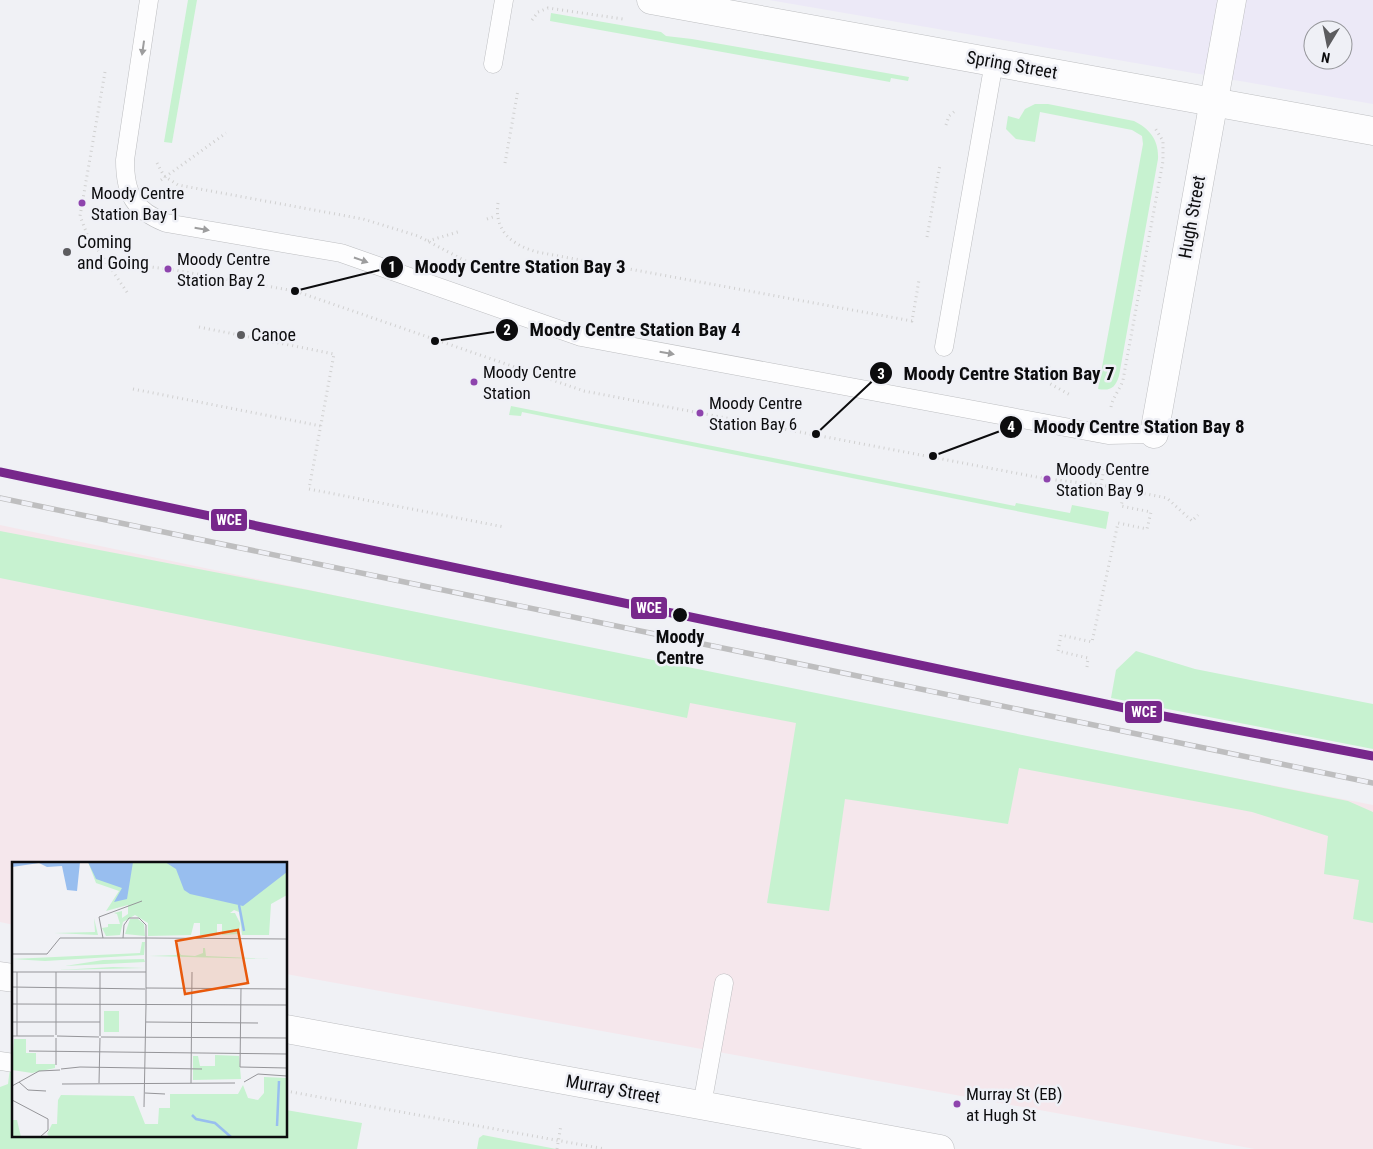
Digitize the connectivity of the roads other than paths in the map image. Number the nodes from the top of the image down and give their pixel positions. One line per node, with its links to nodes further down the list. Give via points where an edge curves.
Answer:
1 (149, 0): 10 (lane, one-way to 10, via 125,177 133,201 142,212 154,218 166,223 341,253 580,337 1108,435)
2 (504, 0): 6 (lane)
3 (651, 0): 5 (street, Spring Street)
4 (1232, 0): 7 (street, Hugh Street)
5 (994, 62): 7 (street, Spring Street); 9 (lane)
6 (493, 64)
7 (1214, 102): 8 (street, Spring Street); 10 (street, Hugh Street)
8 (1373, 131)
9 (944, 347)
10 (1154, 434)
11 (724, 983): 13 (lane)
12 (288, 1028): 13 (street, Murray Street)
13 (702, 1105): 14 (street, Murray Street)
14 (940, 1149)

